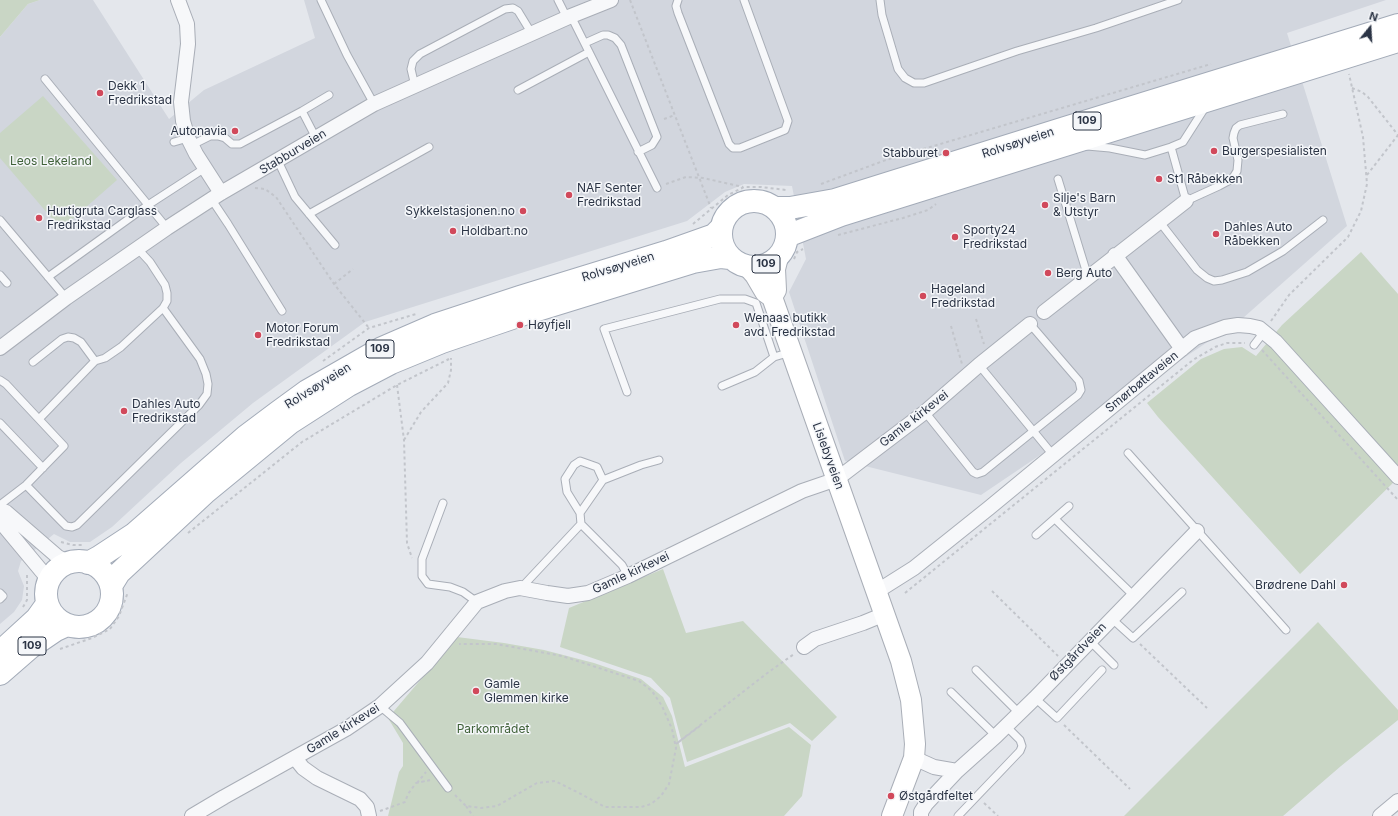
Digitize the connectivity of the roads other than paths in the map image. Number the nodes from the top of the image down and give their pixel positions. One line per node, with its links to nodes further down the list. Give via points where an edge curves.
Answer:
1 (178, 0): 25 (street, via 187,24 188,44 181,102)
2 (321, 0): 20 (lane)
3 (558, 0): 9 (lane)
4 (611, 0): 9 (street, Stabburveien)
5 (678, 0): 6 (lane, via 678,13 729,144 734,148 786,130 788,121)
6 (744, 0)
7 (880, 0): 8 (lane, via 882,16 898,69 905,78 914,83 924,83)
8 (1178, 0)
9 (569, 17): 11 (street, Stabburveien); 13 (lane)
10 (1398, 25): 37 (main road, Rolvsøyveien / 109, via 835,200)
11 (532, 34): 16 (street, Stabburveien); 16 (lane, via 518,11 513,8 505,9 420,54 410,69)
12 (1398, 41): 19 (main road, Rolvsøyveien / 109)
13 (585, 43): 14 (lane); 29 (lane, via 608,35 621,45 657,137 652,145)
14 (589, 52): 17 (lane); 29 (lane)
15 (45, 79): 36 (lane)
16 (415, 86): 20 (street, Stabburveien)
17 (518, 90)
18 (329, 95): 21 (lane)
19 (1210, 100): 26 (main road, Rolvsøyveien / 109); 28 (lane, via 1183,142)
20 (374, 104): 23 (street, Stabburveien)
21 (302, 111): 23 (lane); 25 (lane, via 240,144 232,144 218,136)
22 (1283, 114): 35 (lane, via 1236,128 1233,138 1238,160 1237,171 1232,179)
23 (316, 138): 30 (street, Stabburveien)
24 (174, 142): 25 (lane)
25 (190, 142): 31 (street)
26 (1069, 144): 28 (lane, via 1145,155); 44 (main road, Rolvsøyveien / 109, via 840,215)
27 (429, 147): 38 (lane)
28 (1171, 147): 35 (lane)
29 (638, 152): 33 (lane)
30 (278, 161): 34 (street, Stabburveien); 38 (lane, via 296,197)
31 (205, 168): 34 (street); 36 (lane)
32 (1058, 179): 52 (lane)
33 (656, 188)
34 (217, 197): 42 (street, Stabburveien); 57 (lane, via 228,224)
35 (1186, 201): 41 (street)
36 (148, 205): 42 (lane); 51 (lane)
37 (775, 208): 43 (main road, 109, via 764,202 749,201 736,205 726,216); 44 (main road, via 785,221)
38 (309, 214): 45 (lane)
39 (0, 220): 51 (lane)
40 (1322, 220): 41 (lane, via 1283,251 1247,272 1214,281 1197,270)
41 (1159, 221): 47 (street)
42 (167, 228): 46 (street, Stabburveien)
43 (721, 228): 49 (main road, via 723,246); 93 (main road, Rolvsøyveien / 109, via 714,235 435,325 382,348 307,391 278,412 246,436 134,534 99,557)
44 (787, 236): 48 (main road, 109)
45 (334, 246)
46 (137, 248): 54 (street, Stabburveien); 56 (lane, via 165,285 167,301)
47 (1115, 255): 52 (street); 63 (street)
48 (778, 257): 49 (main road, 109, via 764,265); 55 (street, Lislebyveien, via 775,269 776,290)
49 (739, 262): 55 (street, Lislebyveien, via 755,275 765,292); 96 (main road, Rolvsøyveien / 109, via 721,258 693,262 521,315 442,342 391,363 349,385 290,422 212,487 119,573)
50 (0, 275): 53 (lane)
51 (48, 277): 54 (lane)
52 (1088, 277): 58 (street)
53 (7, 283)
54 (66, 298): 62 (street, Stabburveien)
55 (764, 300): 64 (street, Lislebyveien); 70 (lane, via 720,299 604,329)
56 (163, 308): 65 (lane, via 121,347 105,358); 82 (lane, via 200,359 206,374 207,394 199,405 77,525 66,526)
57 (282, 311)
58 (1044, 312)
59 (1030, 324): 66 (street, Gamle kirkevei); 74 (lane, via 1081,386 1078,395)
60 (1264, 332): 61 (lane); 63 (street, Smørbøttaveien, via 1250,326 1225,327 1195,338); 79 (street, Smørbøttaveien, via 1276,342)
61 (1254, 345)
62 (0, 348)
63 (1182, 350): 76 (street, Smørbøttaveien)
64 (783, 355): 69 (lane, via 755,372); 80 (street, Lislebyveien)
65 (95, 361): 67 (lane, via 81,342 68,337); 72 (lane)
66 (984, 361): 71 (street, Gamle kirkevei); 74 (lane)
67 (33, 362)
68 (0, 380): 72 (lane)
69 (722, 386)
70 (627, 392)
71 (925, 412): 74 (lane, via 977,474 983,472); 80 (street, Gamle kirkevei)
72 (39, 419): 78 (lane, via 64,446)
73 (0, 423): 78 (lane)
74 (1034, 431): 76 (lane)
75 (1128, 453): 91 (lane)
76 (1053, 455): 98 (street, Smørbøttaveien, via 914,568)
77 (659, 460): 81 (lane)
78 (43, 468): 82 (lane)
79 (1398, 477)
80 (837, 479): 94 (street, Gamle kirkevei, via 802,491); 98 (street, Lislebyveien)
81 (603, 480): 87 (lane); 87 (lane, via 598,467 580,461 574,465 565,479 567,492)
82 (26, 485): 84 (lane)
83 (443, 503): 103 (lane, via 422,559 422,576 428,584 450,587)
84 (0, 505)
85 (1069, 506): 88 (lane)
86 (0, 510): 93 (street, via 6,512 58,557)
87 (580, 513): 90 (lane)
88 (1054, 519): 92 (lane); 101 (lane)
89 (0, 521): 95 (street)
90 (582, 524): 94 (lane, via 622,565); 97 (lane)
91 (1197, 531): 101 (street, Østgårdveien); 108 (lane)
92 (1036, 535)
93 (78, 563): 95 (main road, 109, via 57,569); 96 (main road, via 98,568)
94 (628, 576): 97 (street, Gamle kirkevei, via 588,593 568,596)
95 (49, 580): 104 (main road)
96 (111, 586): 107 (main road, via 112,598 101,619 91,625)
97 (520, 588): 103 (street, Gamle kirkevei, via 505,590)
98 (876, 592): 105 (street, Lislebyveien)
99 (1182, 592): 106 (lane, via 1133,638)
100 (0, 593): 102 (lane, via 3,596)
101 (1134, 596): 106 (street, Østgårdveien)
102 (0, 598)
103 (477, 602): 118 (street, Gamle kirkevei, via 427,663)
104 (47, 604): 107 (main road, via 55,617); 111 (main road, 109)
105 (885, 614): 110 (street, via 815,639); 122 (street, Lislebyveien, via 911,700)
106 (1111, 618): 109 (street, Østgårdveien)
107 (67, 625): 115 (main road, 109, via 31,647)
108 (1286, 630)
109 (1090, 641): 112 (lane); 117 (street, Østgårdveien)
110 (804, 646)
111 (0, 652)
112 (1114, 664)
113 (976, 670): 119 (lane)
114 (1102, 670): 117 (lane, via 1057,718)
115 (0, 674)
116 (951, 692): 120 (lane)
117 (1035, 698): 119 (street, Østgårdveien)
118 (380, 706): 121 (street, Gamle kirkevei); 124 (lane, via 400,723)
119 (1019, 713): 120 (street, Østgårdveien)
120 (1001, 731): 123 (street, Østgårdveien); 130 (lane, via 1020,740 1020,751)
121 (295, 758): 127 (street, via 317,778 360,799 367,807); 128 (street, Gamle kirkevei)
122 (914, 758): 123 (street, via 934,767); 129 (street, Lislebyveien)
123 (957, 772): 126 (street, Østgårdveien, via 926,804)
124 (448, 788)
125 (1398, 800): 131 (street)
126 (921, 814)
127 (369, 815)
128 (192, 816)
129 (892, 816)
130 (958, 816)
131 (1380, 816)

